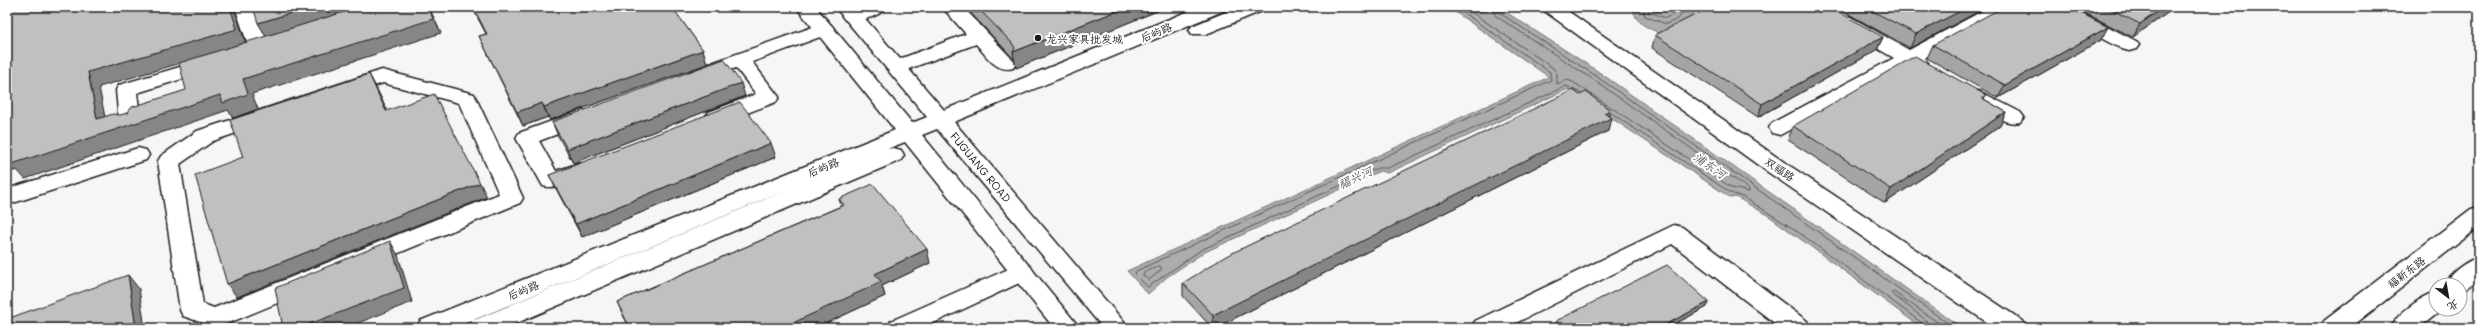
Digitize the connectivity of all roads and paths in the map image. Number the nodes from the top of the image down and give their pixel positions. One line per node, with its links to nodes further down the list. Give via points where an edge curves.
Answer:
1 (245, 7): 24 (main road, via 251,51 126,90)
2 (806, 7): 12 (main road)
3 (877, 7): 11 (main road)
4 (952, 7): 13 (main road)
5 (1216, 7): 26 (main road, 后屿路)
6 (1255, 7): 26 (main road, 后屿路)
7 (1549, 7): 45 (main road, 双福路, via 1773,165)
8 (1819, 7): 15 (main road)
9 (2004, 7): 15 (main road)
10 (2055, 7): 14 (main road)
11 (848, 11): 18 (main road, FUGUANG ROAD)
12 (824, 29): 16 (main road); 28 (main road)
13 (979, 36): 17 (main road); 18 (main road)
14 (2129, 45)
15 (1908, 58): 19 (main road); 27 (main road)
16 (740, 59): 20 (main road); 25 (main road, via 768,97)
17 (1006, 64)
18 (896, 67): 26 (main road, FUGUANG ROAD)
19 (1934, 72)
20 (681, 81)
21 (1960, 87): 23 (main road)
22 (600, 111): 30 (main road, via 527,138 551,181)
23 (2013, 117)
24 (130, 122)
25 (696, 125)
26 (945, 126): 28 (main road, 后屿路); 43 (main road, FUGUANG ROAD)
27 (1780, 128)
28 (913, 138): 34 (main road); 39 (main road, 后屿路); 40 (main road, 后屿路)
29 (138, 155): 31 (main road)
30 (602, 162)
31 (7, 197)
32 (2479, 215): 46 (main road, 福新东路)
33 (2479, 266): 35 (main road)
34 (1022, 272): 41 (main road); 42 (main road)
35 (2465, 277)
36 (2428, 307): 47 (main road)
37 (216, 323): 37 (main road, via 192,310 168,161 205,136 382,76 467,99 512,198)
38 (1791, 326): 44 (main road, via 1674,233)
39 (429, 328)
40 (482, 328)
41 (900, 328)
42 (1068, 328)
43 (1117, 328)
44 (1484, 328)
45 (2014, 328)
46 (2334, 328)
47 (2402, 328)

